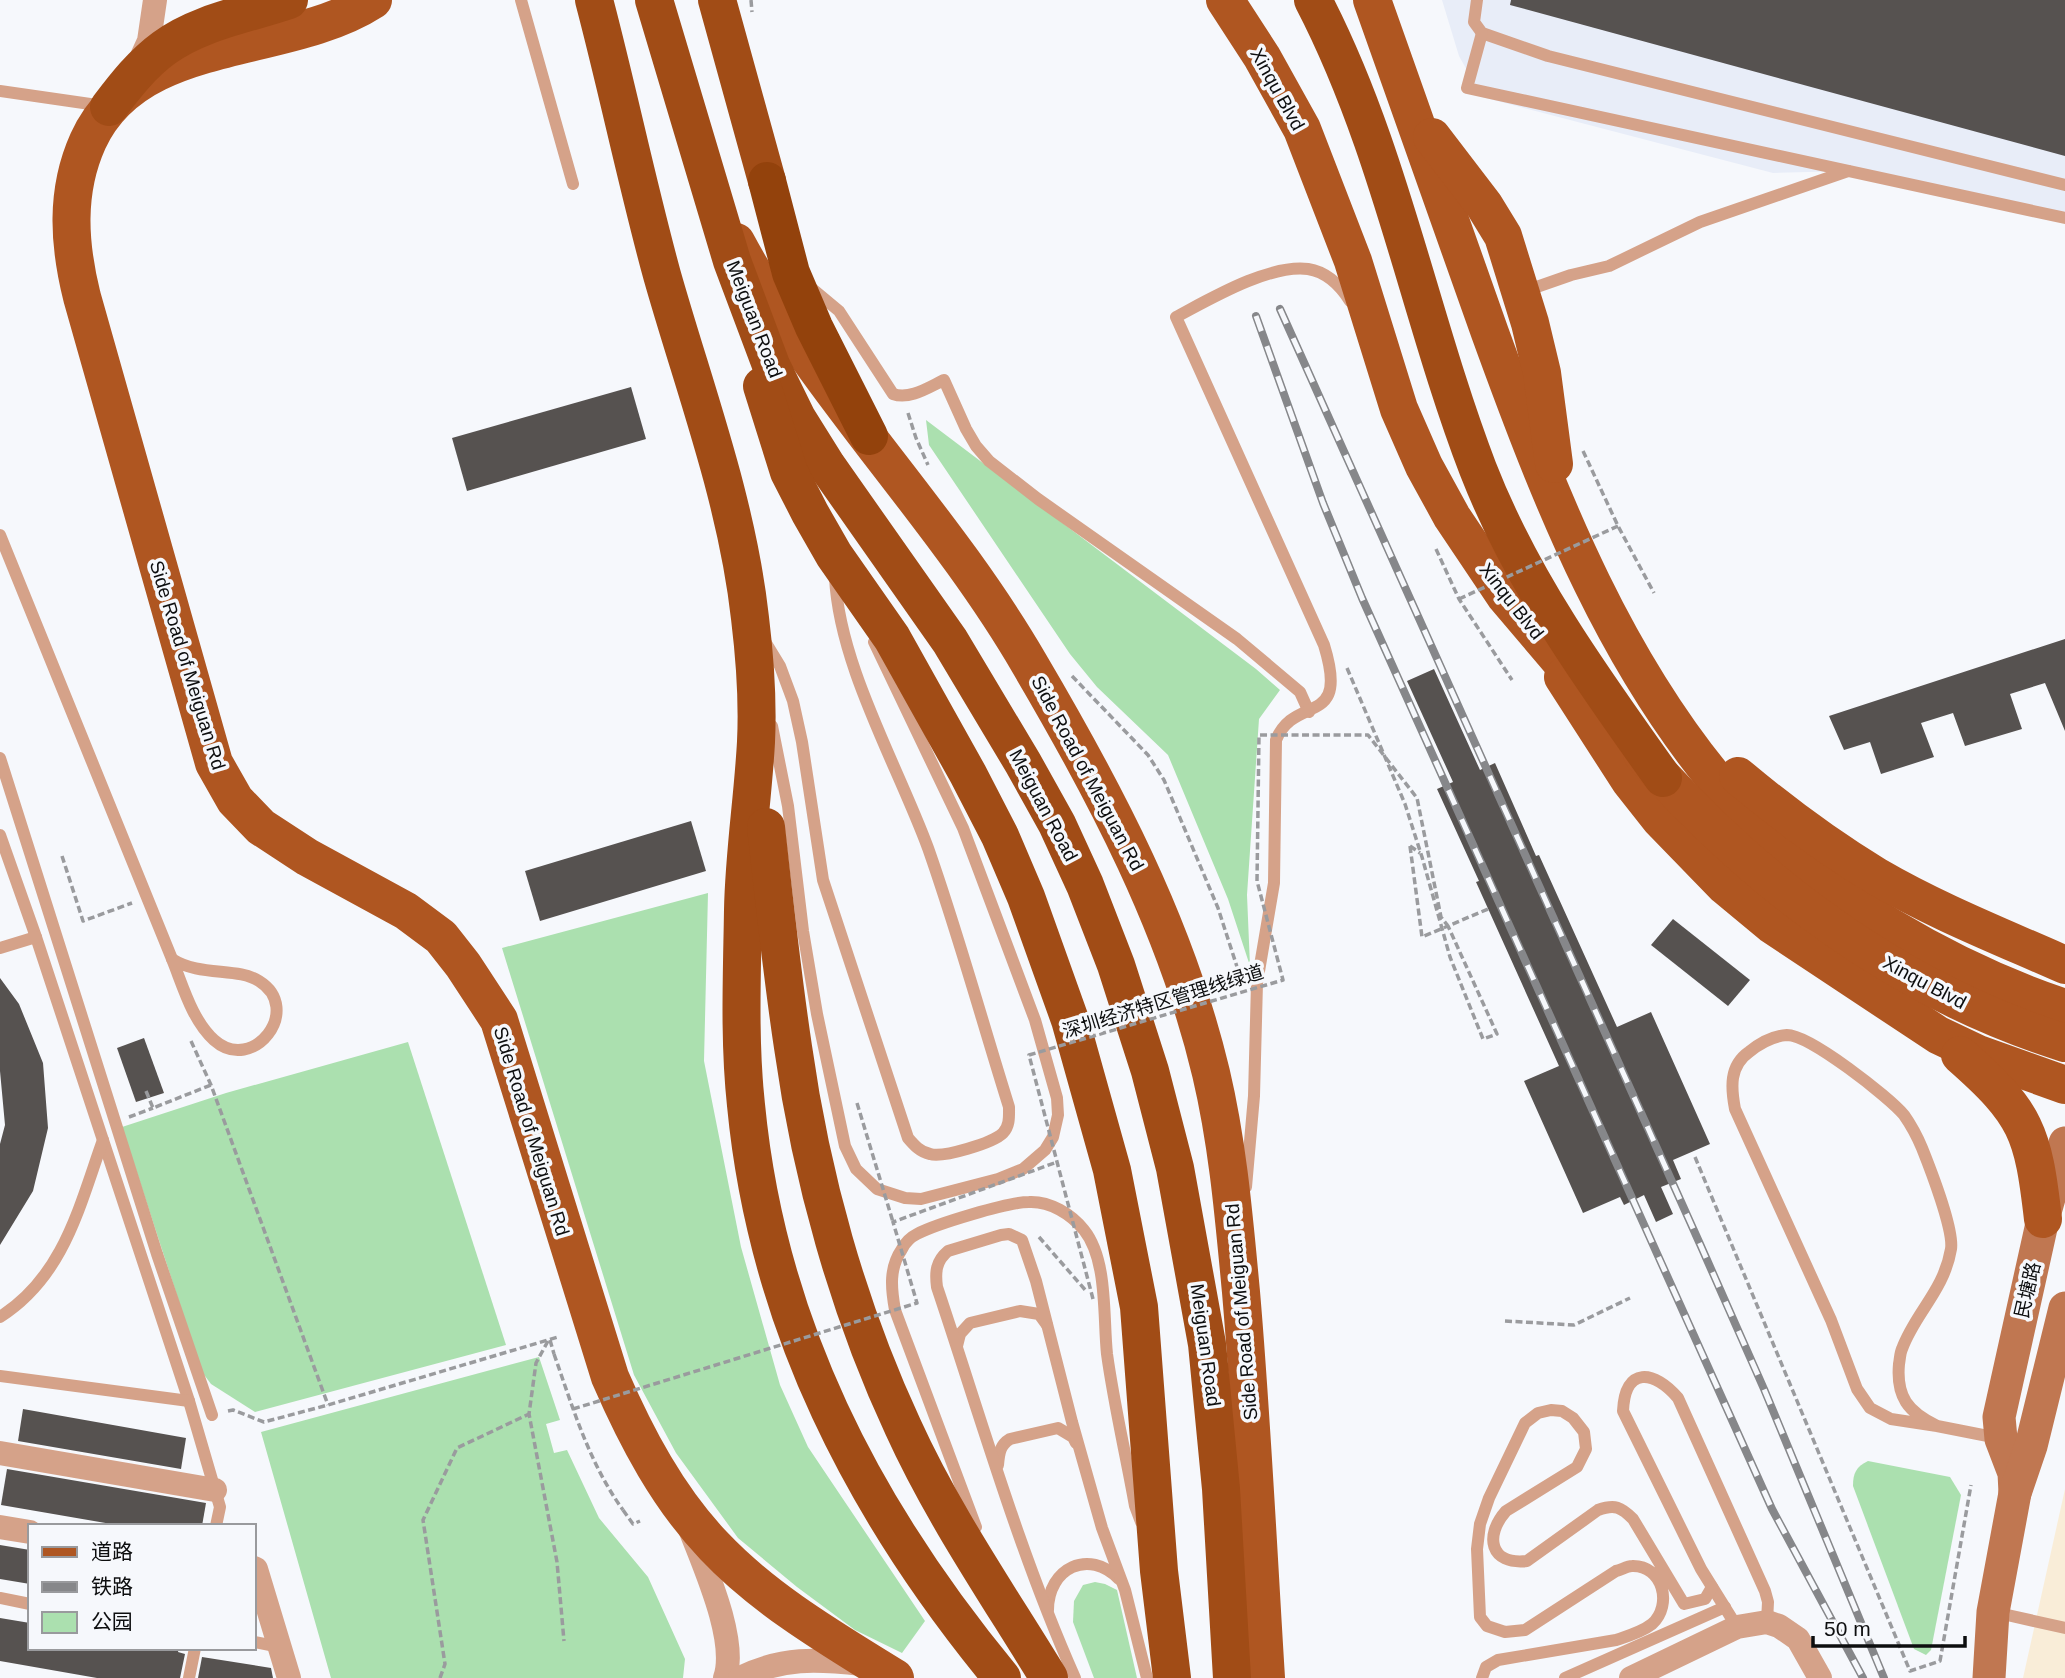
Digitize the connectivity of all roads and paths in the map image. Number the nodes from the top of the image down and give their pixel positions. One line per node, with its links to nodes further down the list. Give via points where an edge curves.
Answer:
1 (155, 0): 18 (street, via 144,55)
2 (234, 0): 3 (street)
3 (288, 0): 18 (highway, via 165,47)
4 (373, 0): 18 (main road, Side Road of Meiguan Rd, via 318,25 166,68)
5 (521, 0): 21 (lane)
6 (594, 0): 40 (highway, via 663,278 714,446)
7 (654, 0): 23 (highway, Meiguan Road)
8 (717, 0): 20 (highway)
9 (751, 0): 14 (path)
10 (1225, 0): 28 (main road, Xinqu Blvd, via 1303,129 1353,261)
11 (1313, 0): 48 (highway, via 1390,189 1444,371 1503,528 1556,623)
12 (1372, 0): 17 (main road, Xinqu Blvd)
13 (1477, 0): 15 (lane, via 1474,22)
14 (742, 8): 20 (highway)
15 (1482, 33): 19 (lane, via 1467,88); 22 (lane, via 1548,56)
16 (0, 91): 18 (lane)
17 (1405, 93): 27 (main road, via 1503,236); 33 (main road, Xinqu Blvd)
18 (117, 96): 96 (main road, Side Road of Meiguan Rd, via 80,159 70,223 73,259 214,763 234,800 261,827 406,911 440,937 499,1020 610,1377 632,1427)
19 (1849, 171): 24 (lane); 27 (lane, via 1700,222 1609,266)
20 (767, 181): 26 (highway)
21 (573, 184)
22 (2065, 185)
23 (715, 203): 25 (highway, Meiguan Road); 30 (main road, Side Road of Meiguan Rd, via 814,366)
24 (2065, 218)
25 (732, 261): 37 (highway, via 771,420 789,472); 127 (highway, Meiguan Road, via 771,365 797,418 950,641 1023,763 1085,885 1116,965 1175,1168 1207,1344 1221,1489)
26 (790, 273): 30 (highway); 45 (lane, via 835,305 893,394 910,395 944,380 966,429 989,461 1237,639 1300,692)
27 (1521, 292): 33 (main road, via 1542,373)
28 (1399, 409): 41 (main road, Xinqu Blvd, via 1452,517); 45 (lane, via 1351,301 1336,282 1310,269 1276,272 1176,317 1324,645 1331,677 1329,692 1322,705)
29 (908, 413): 32 (path)
30 (869, 436): 73 (main road, Side Road of Meiguan Rd, via 951,544 1028,660 1099,786 1139,869 1161,917 1208,1060 1222,1121)
31 (1579, 443): 34 (path)
32 (929, 468)
33 (1560, 515): 44 (main road, Xinqu Blvd)
34 (1618, 526): 38 (path); 39 (path, bridge)
35 (0, 535): 56 (lane)
36 (1433, 544): 39 (path)
37 (834, 555): 40 (lane, via 835,595 854,668 928,848 1009,1107 1009,1121 995,1139 930,1155 908,1138 823,880 793,701 780,666); 40 (lane, via 963,828 1035,1020 1058,1115 1053,1137 1023,1169 921,1199 877,1189 856,1169 845,1146 817,1014 788,806); 102 (highway, via 892,638 1000,836 1070,1020 1112,1170 1139,1307)
38 (1654, 593)
39 (1459, 599): 43 (path)
40 (750, 616): 46 (highway)
41 (1536, 634): 48 (main road, Xinqu Blvd); 60 (main road, via 1630,781 1693,855 1772,926)
42 (1068, 671): 58 (path, via 1149,755 1164,780 1218,908)
43 (1512, 680)
44 (1653, 694): 57 (main road, via 1703,747 1752,788 1877,876); 59 (main road, Xinqu Blvd, via 1740,808 1783,850 1836,892)
45 (1309, 712): 73 (lane, via 1293,717 1276,740 1273,883 1257,983 1251,1147)
46 (756, 738): 108 (highway, via 793,1049 819,1178 853,1301 926,1475); 122 (highway, via 743,903 742,1044 753,1164 765,1230 800,1345 844,1443 904,1546)
47 (0, 758): 66 (lane)
48 (1662, 778): 59 (main road, Xinqu Blvd, via 1705,823 1811,913 1890,963 1958,1001)
49 (0, 835): 54 (lane)
50 (62, 856): 51 (path, via 83,921)
51 (132, 903)
52 (1488, 909): 53 (path, bridge)
53 (1448, 926): 53 (path, bridge, via 1422,937 1409,846 1421,855 1450,957 1483,1039 1497,1034); 70 (path, 深圳经济特区管理线绿道, bridge, via 1441,917 1417,798 1368,735 1259,735 1257,881 1283,980 1029,1055)
54 (36, 937): 55 (lane); 67 (lane)
55 (0, 948)
56 (172, 959): 56 (lane, via 194,1012 214,1040 248,1049 268,1036 274,1025 275,1001 260,982 248,976 185,967)
57 (2065, 965)
58 (1242, 979)
59 (2038, 1011): 61 (main road)
60 (1938, 1035): 62 (main road, via 1978,1055); 71 (main road, via 2006,1098 2029,1135)
61 (2065, 1043)
62 (2065, 1085)
63 (146, 1091): 65 (path)
64 (857, 1103): 72 (path, bridge)
65 (153, 1108): 66 (path); 85 (path, via 211,1085)
66 (115, 1123): 88 (lane)
67 (103, 1140): 77 (lane, via 68,1238 51,1269); 84 (lane)
68 (2065, 1143): 71 (main road, 民塘路)
69 (1695, 1157): 94 (path, via 1910,1671 1940,1661)
70 (1057, 1162): 72 (path, bridge); 74 (path, 深圳经济特区管理线绿道, bridge)
71 (2043, 1219): 90 (main road, 民塘路, via 1998,1424)
72 (893, 1222): 86 (path, bridge, via 917,1303)
73 (1236, 1236): 128 (main road, Side Road of Meiguan Rd)
74 (1093, 1298)
75 (1630, 1298): 78 (path, via 1574,1325)
76 (2065, 1308): 90 (main road)
77 (0, 1317)
78 (1505, 1321)
79 (1049, 1328): 82 (lane, via 1039,1314 1020,1311 970,1324 960,1334); 82 (lane, via 1022,1240 1001,1235 948,1251 937,1265 937,1287); 92 (lane)
80 (558, 1337): 81 (path)
81 (550, 1339): 85 (path); 86 (path, bridge); 87 (path, via 536,1363)
82 (957, 1347): 93 (lane)
83 (0, 1376): 84 (lane)
84 (189, 1401): 95 (lane)
85 (328, 1405): 88 (path, via 264,1422 233,1410)
86 (573, 1409): 97 (path, bridge, via 605,1485 633,1524)
87 (529, 1414): 112 (path, via 557,1562); 119 (path, via 457,1448 423,1520 445,1664)
88 (212, 1415)
89 (1937, 1426): 89 (lane, via 1904,1401 1898,1379 1901,1350 1934,1296 1951,1247 1946,1219 1916,1134 1903,1114 1838,1059 1806,1040 1789,1035 1772,1038 1745,1055 1736,1067 1731,1086 1735,1109 1857,1389 1870,1408 1891,1419); 90 (lane)
90 (2016, 1443): 107 (main road, via 2012,1465 2015,1493)
91 (0, 1453): 95 (street)
92 (1081, 1453): 93 (lane, via 1066,1431 1050,1429 1003,1443); 103 (lane)
93 (998, 1471): 108 (lane)
94 (1971, 1485)
95 (215, 1490): 98 (lane, via 220,1507)
96 (682, 1505): 116 (main road, Side Road of Meiguan Rd, via 713,1545 748,1578); 120 (street, via 724,1630)
97 (640, 1521)
98 (216, 1524)
99 (0, 1527): 100 (street)
100 (28, 1532)
101 (256, 1569): 114 (street)
102 (1159, 1571): 108 (lane, via 1135,1506 1108,1354 1100,1266 1085,1231 1071,1216 1029,1202 926,1230 913,1236 894,1262 892,1295 899,1321 985,1550); 126 (highway)
103 (1122, 1582): 108 (lane, via 1100,1566 1072,1567 1059,1575 1048,1601); 125 (lane)
104 (1712, 1587): 109 (lane); 110 (lane, via 1623,1410 1629,1383 1640,1376 1665,1383 1678,1398 1765,1591); 129 (lane, via 1705,1600 1684,1604 1633,1519 1611,1505 1527,1561 1513,1563 1499,1555 1493,1547 1497,1521 1577,1468 1586,1449 1584,1432 1573,1418 1562,1411 1538,1413 1525,1423 1480,1524 1480,1617 1488,1626 1505,1632 1525,1630 1616,1571 1633,1566 1650,1570 1660,1581 1662,1610 1634,1634 1497,1660 1486,1667)
105 (0, 1598): 106 (lane)
106 (28, 1604)
107 (1993, 1612): 111 (lane); 133 (main road)
108 (1030, 1616): 123 (highway); 124 (lane)
109 (1731, 1617): 110 (street); 130 (lane); 131 (street)
110 (1767, 1622): 132 (street, via 1798,1639)
111 (2065, 1628)
112 (564, 1641)
113 (256, 1642): 114 (lane)
114 (280, 1647): 118 (street)
115 (195, 1650): 117 (lane)
116 (885, 1672): 121 (street, via 840,1661 789,1661)
117 (189, 1678)
118 (289, 1678)
119 (440, 1678)
120 (725, 1678)
121 (740, 1678)
122 (1002, 1678)
123 (1049, 1678)
124 (1075, 1678)
125 (1147, 1678)
126 (1172, 1678)
127 (1231, 1678)
128 (1266, 1678)
129 (1482, 1678)
130 (1565, 1678)
131 (1631, 1678)
132 (1820, 1678)
133 (1989, 1678)

